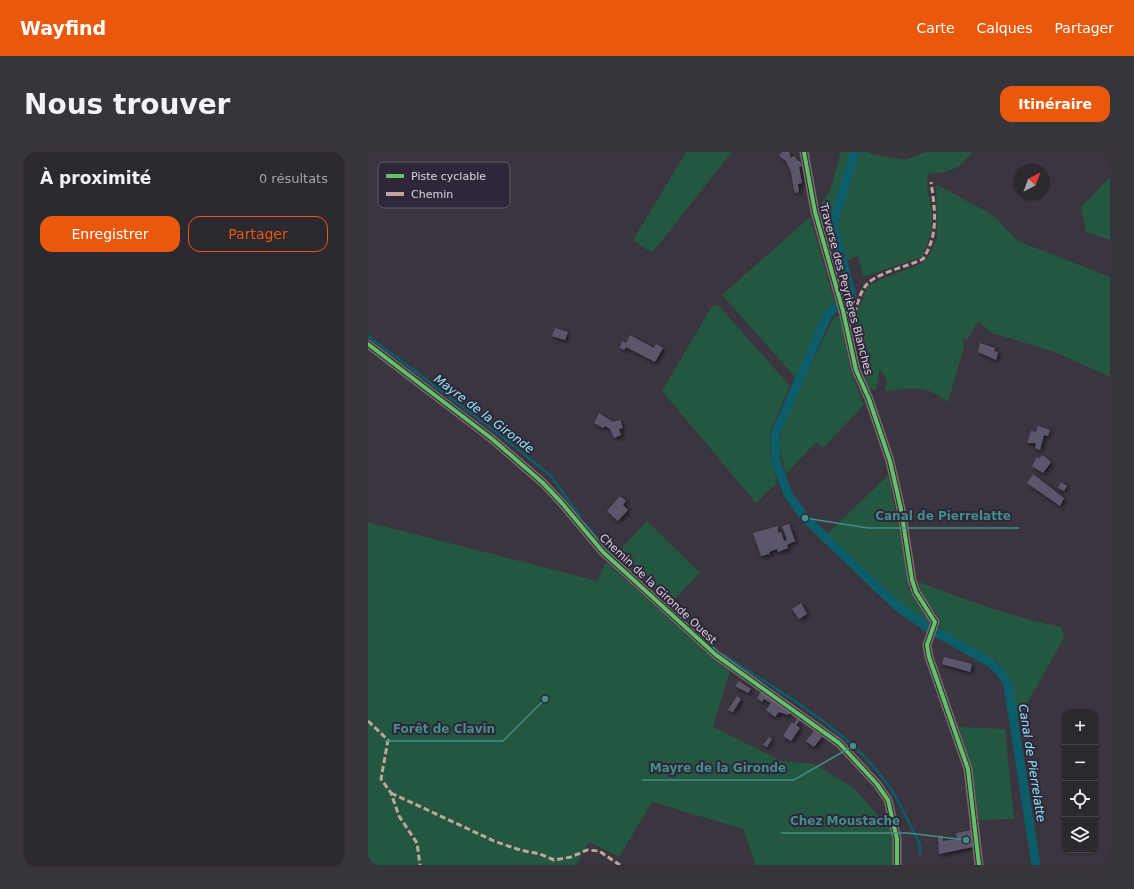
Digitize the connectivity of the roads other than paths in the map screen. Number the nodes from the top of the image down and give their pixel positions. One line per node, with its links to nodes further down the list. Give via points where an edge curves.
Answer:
1 (804, 152): 4 (street, Traverse des Peyrières Blanches, via 815,212 840,299 856,370 869,399 890,461 916,592 935,622 927,645 929,657 968,769)
2 (368, 344): 3 (street, Chemin de la Gironde Ouest, via 491,438 543,483 603,552 716,655 839,743 878,784 888,800 897,839)
3 (897, 865)
4 (979, 865)

